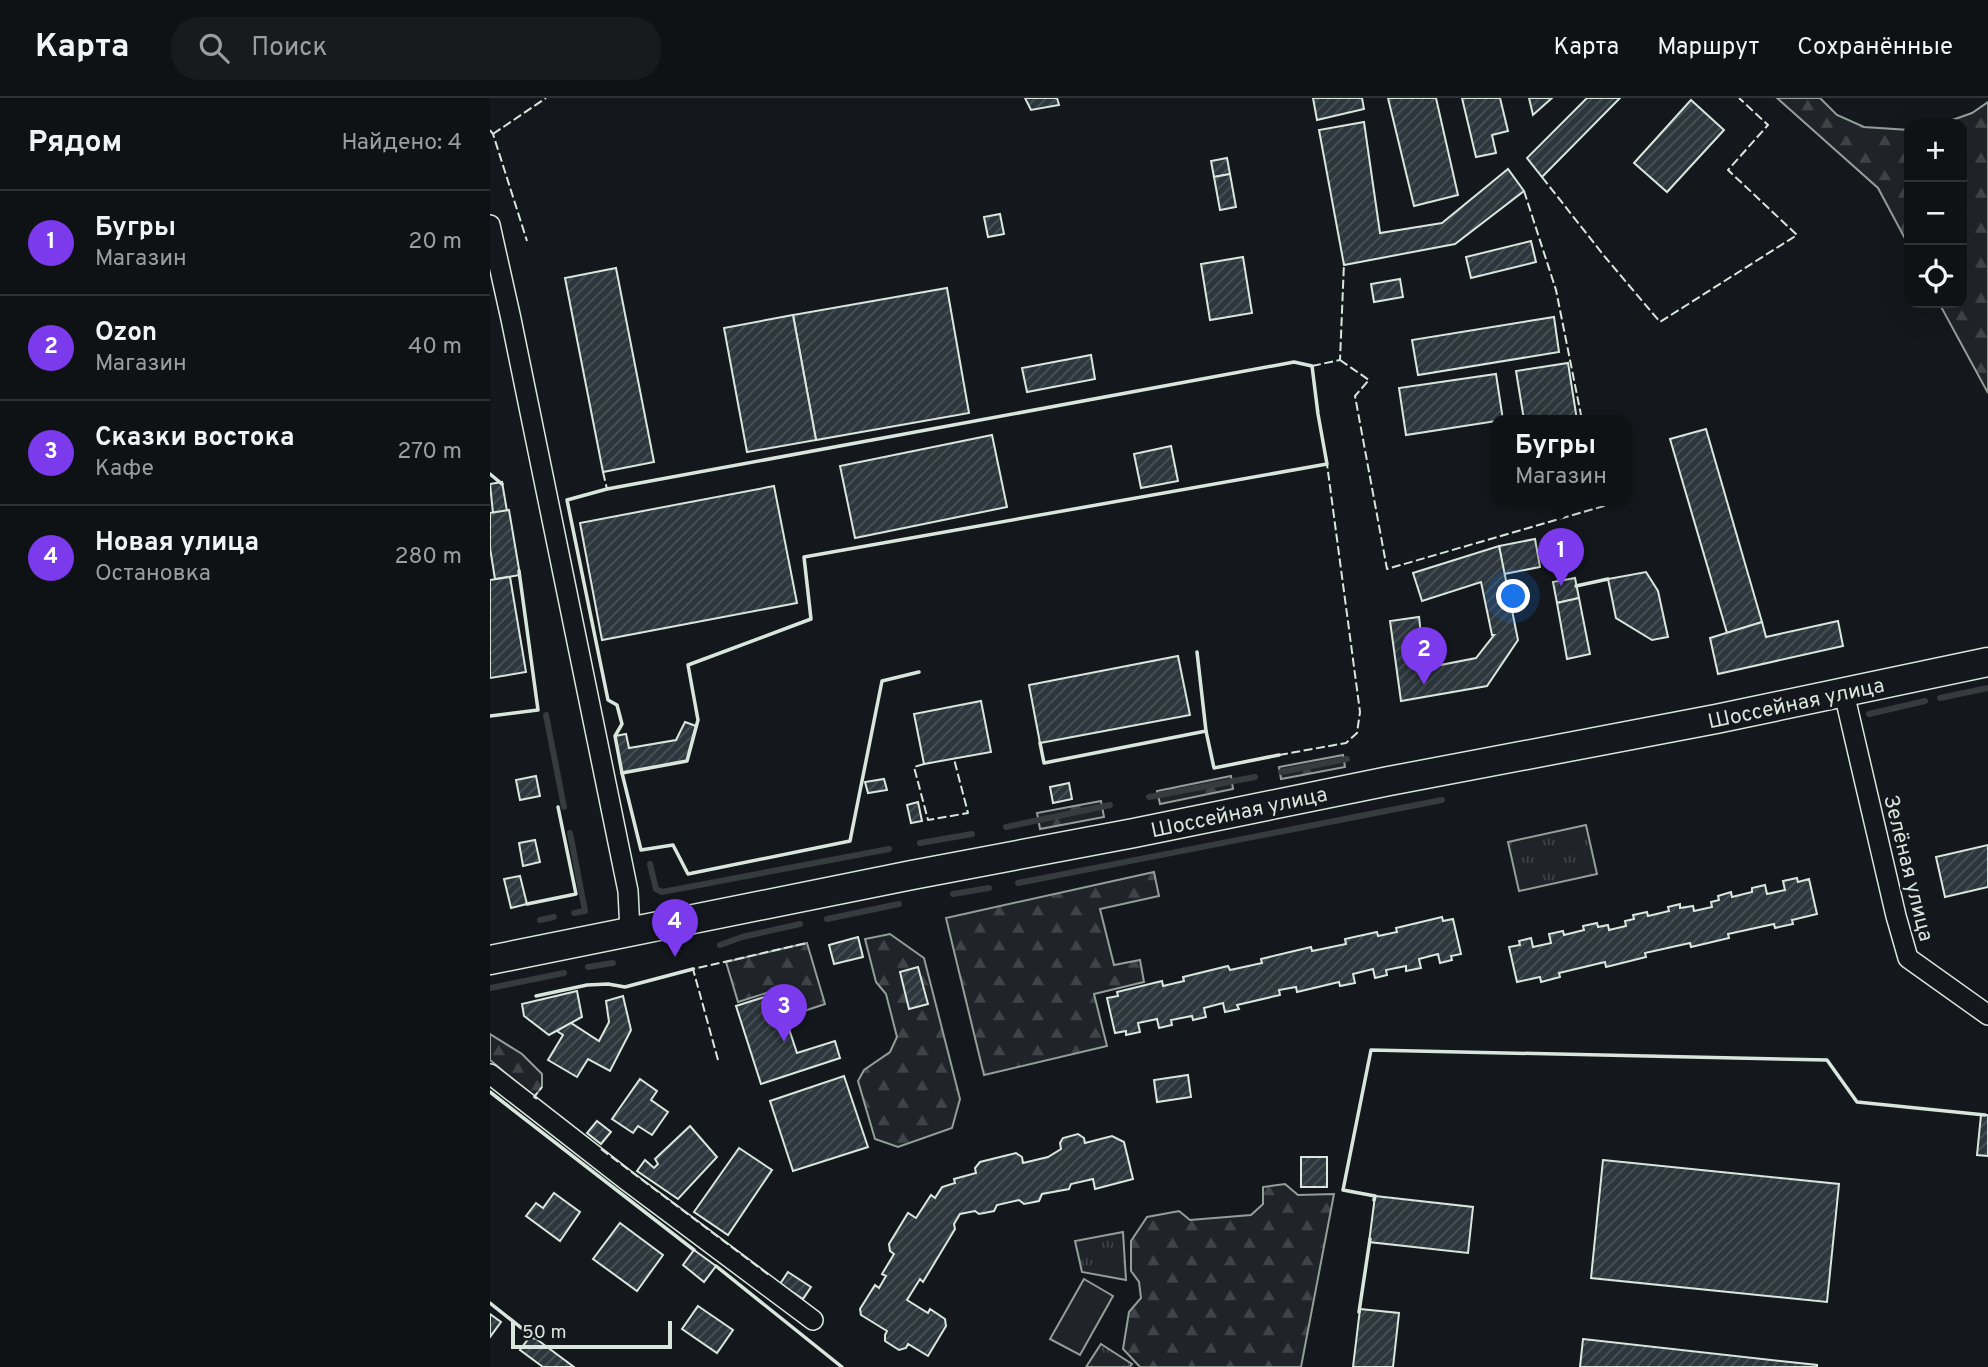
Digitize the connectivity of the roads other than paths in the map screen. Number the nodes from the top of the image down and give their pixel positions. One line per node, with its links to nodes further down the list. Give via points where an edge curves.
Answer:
1 (490, 225): 4 (street, via 625,877)
2 (1988, 662): 3 (main road, Шоссейная улица)
3 (1844, 693): 4 (main road, Шоссейная улица); 6 (street, Зелёная улица, via 1908,958)
4 (630, 931): 5 (main road, Шоссейная улица)
5 (490, 960)
6 (1988, 1015)
7 (490, 1074): 8 (street)
8 (813, 1320)

